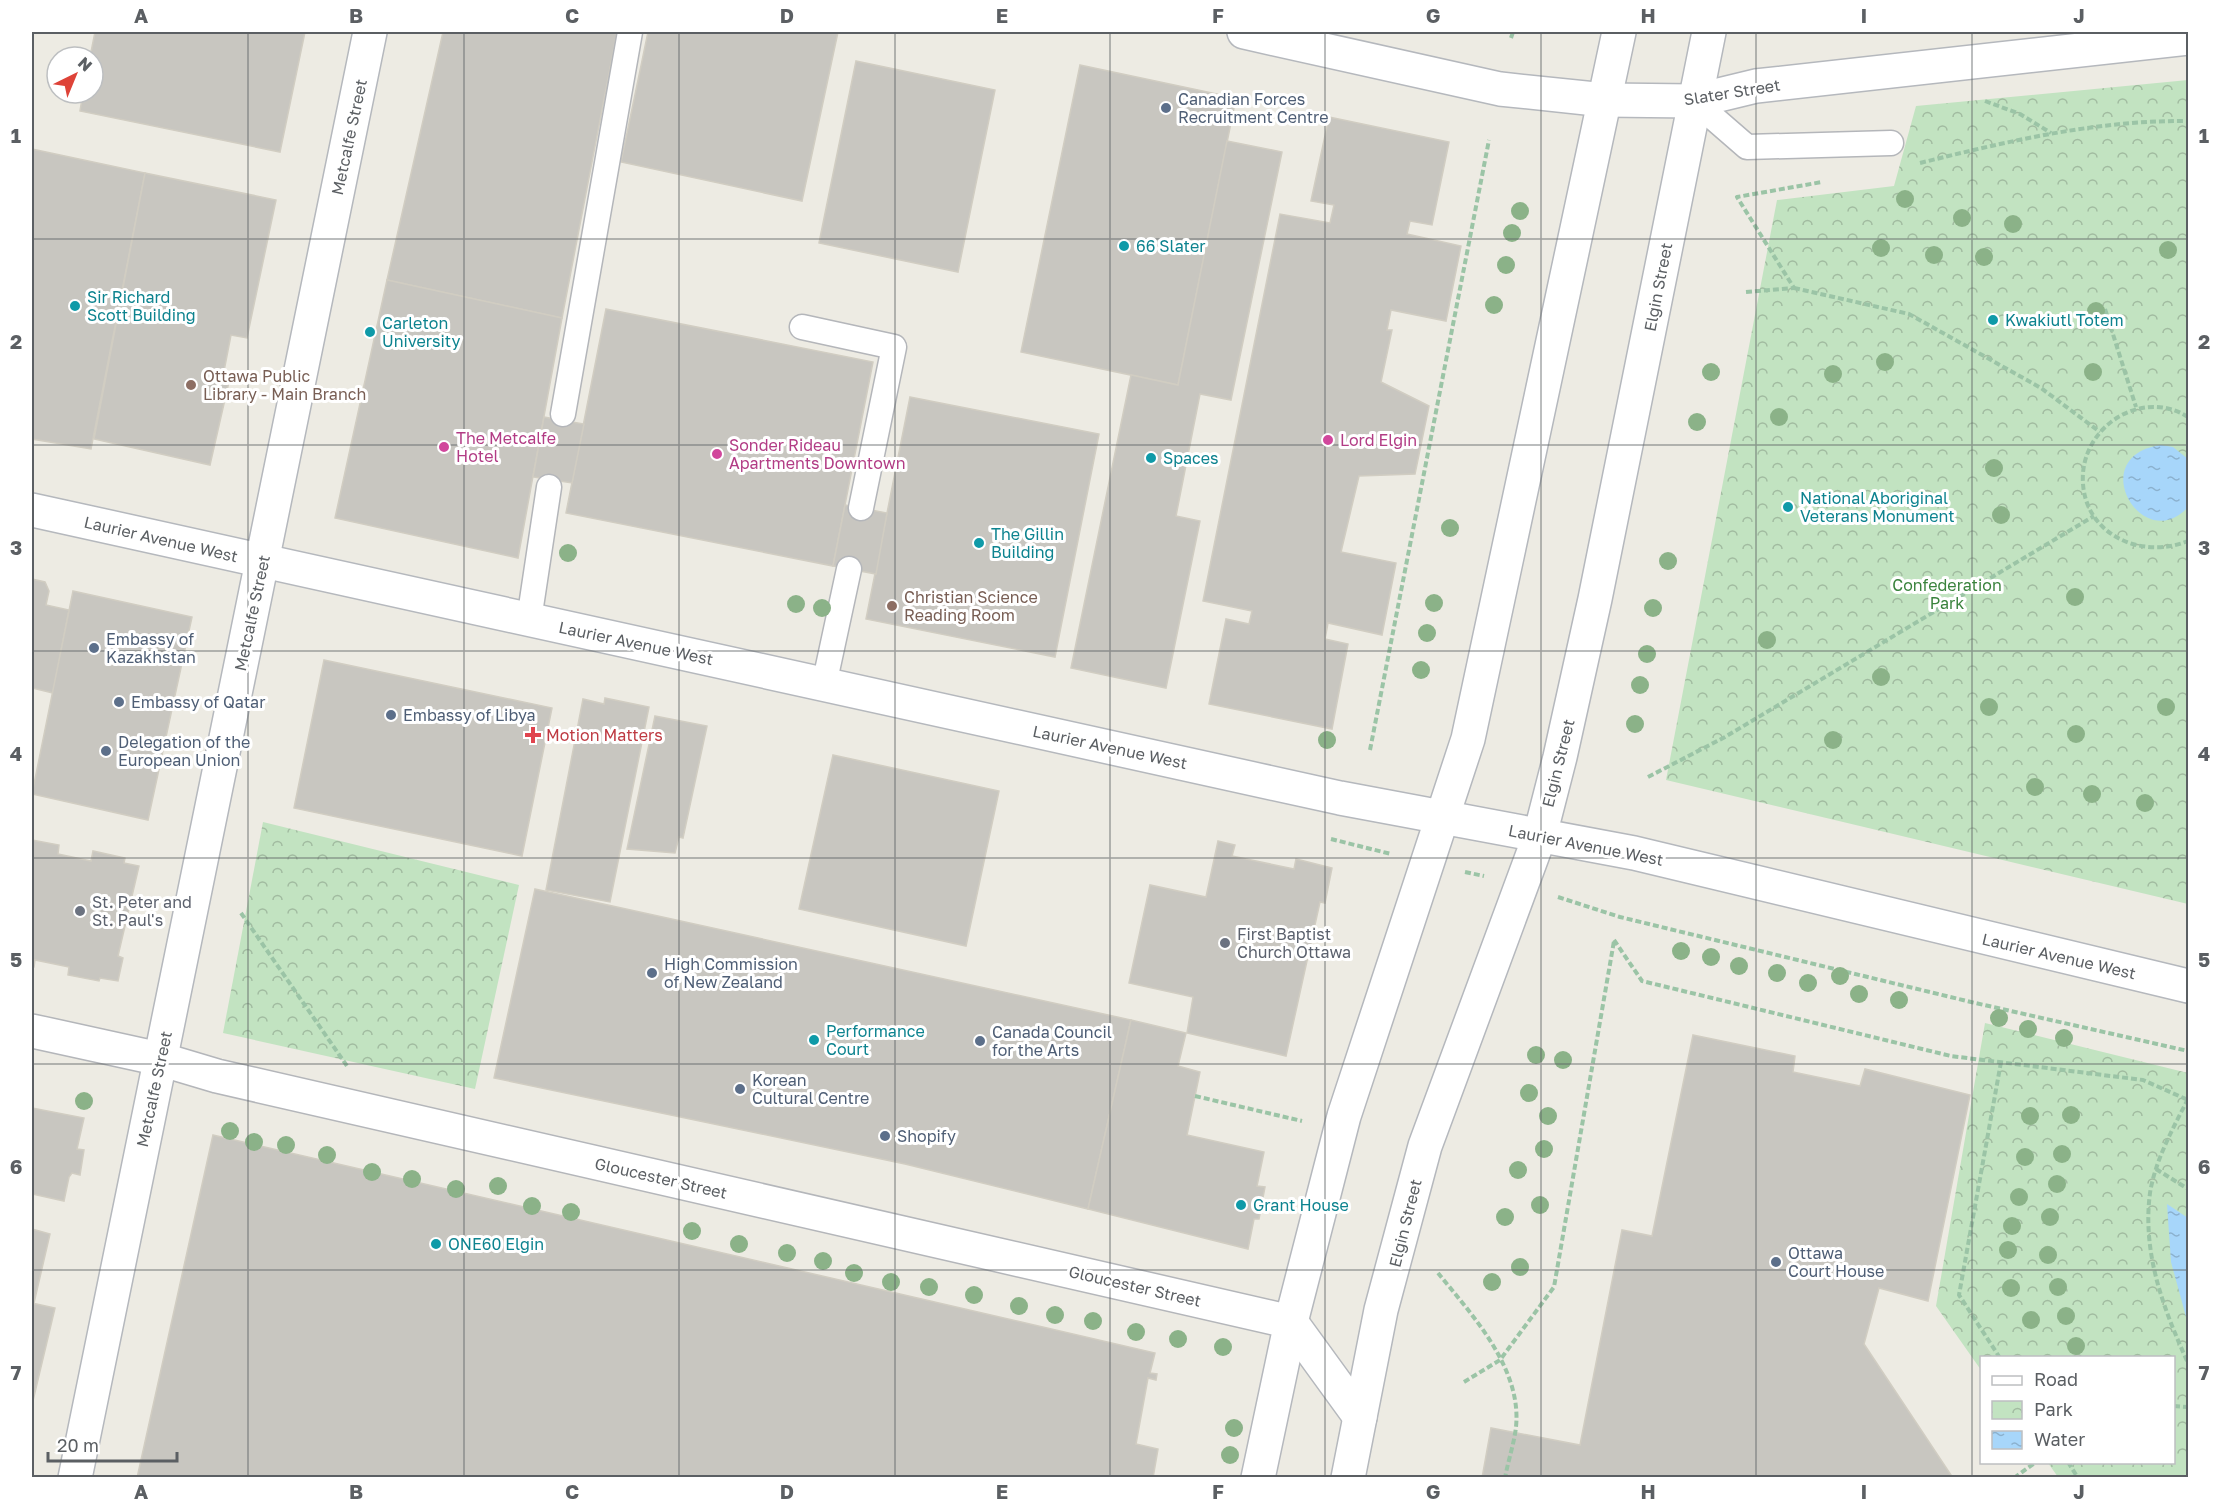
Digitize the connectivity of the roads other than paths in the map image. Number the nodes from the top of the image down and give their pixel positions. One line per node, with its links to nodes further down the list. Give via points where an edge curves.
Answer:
1 (370, 32): 15 (main road, Metcalfe Street)
2 (630, 32): 11 (lane)
3 (1244, 32): 7 (main road, Slater Street, via 1500,88)
4 (1620, 32): 7 (main road)
5 (1709, 32): 8 (main road, Elgin Street)
6 (2188, 38): 8 (main road, Slater Street, via 1756,86)
7 (1605, 100): 8 (main road, Slater Street); 19 (main road, via 1475,708)
8 (1694, 101): 9 (lane, via 1747,147); 20 (main road, Elgin Street, via 1598,587)
9 (1891, 143)
10 (802, 327): 13 (lane, via 894,347)
11 (563, 414)
12 (549, 487): 17 (lane)
13 (861, 508)
14 (32, 510): 15 (main road, Laurier Avenue West)
15 (262, 562): 17 (main road, Laurier Avenue West); 23 (main road, Metcalfe Street)
16 (849, 569): 18 (lane)
17 (528, 620): 18 (main road, Laurier Avenue West)
18 (824, 685): 19 (main road, Laurier Avenue West)
19 (1443, 818): 20 (main road, Laurier Avenue West); 24 (main road, via 1344,1116)
20 (1540, 835): 21 (main road, Laurier Avenue West, via 1656,858); 25 (main road, Elgin Street, via 1425,1146 1381,1310)
21 (2188, 986)
22 (32, 1031): 23 (main road, Gloucester Street)
23 (160, 1059): 24 (main road, Gloucester Street, via 229,1079); 26 (main road, Metcalfe Street)
24 (1291, 1322): 25 (main road); 27 (main road)
25 (1360, 1417): 28 (main road, Elgin Street)
26 (75, 1478)
27 (1258, 1478)
28 (1348, 1478)

